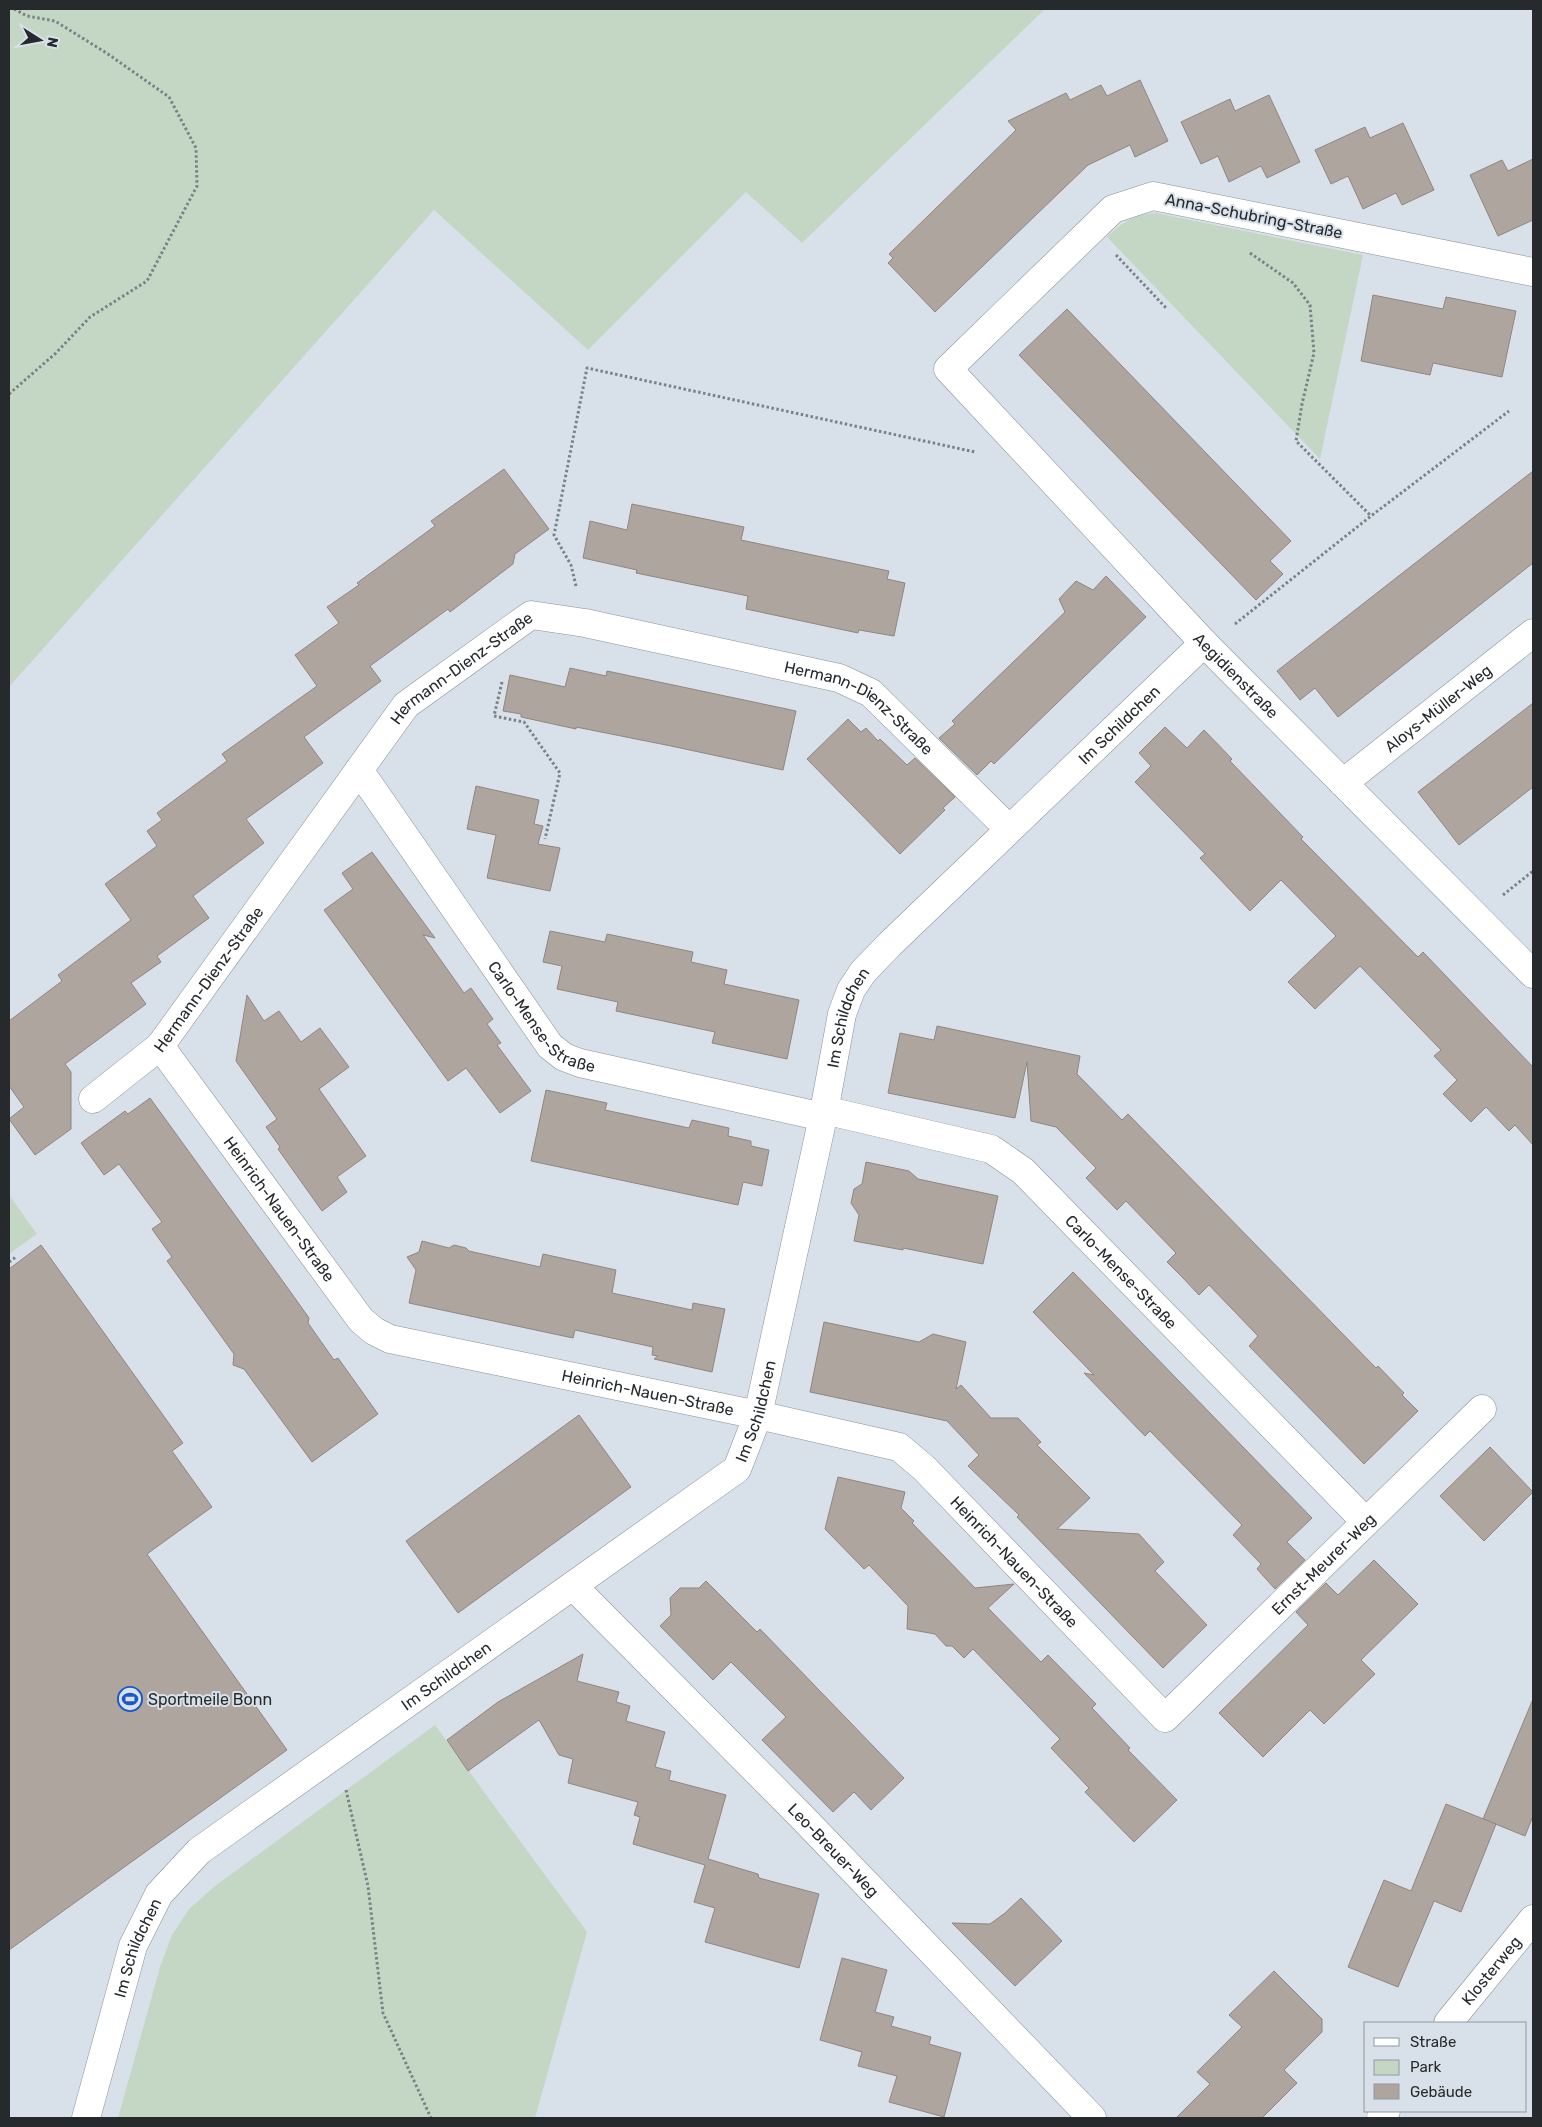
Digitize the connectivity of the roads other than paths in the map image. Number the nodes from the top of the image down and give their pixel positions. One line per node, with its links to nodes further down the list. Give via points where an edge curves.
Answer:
1 (1533, 272): 2 (street, Anna-Schubring-Straße, via 1152,196 1113,209)
2 (948, 369): 4 (street, Aegidienstraße)
3 (1533, 633): 6 (street, Aloys-Müller-Weg)
4 (1204, 643): 6 (street, Aegidienstraße); 7 (street, Im Schildchen)
5 (359, 770): 7 (street, Hermann-Dienz-Straße, via 406,705 530,614 839,678 871,693); 9 (street, Hermann-Dienz-Straße); 11 (street, Carlo-Mense-Straße, via 550,1046 564,1057 589,1066)
6 (1343, 783): 8 (street, Aegidienstraße)
7 (1009, 829): 11 (street, Im Schildchen, via 890,944 851,990 842,1014)
8 (1533, 974)
9 (160, 1046): 10 (street, Hermann-Dienz-Straße); 13 (street, Heinrich-Nauen-Straße, via 361,1320 374,1331 390,1339)
10 (93, 1098)
11 (824, 1114): 13 (street, Im Schildchen); 14 (street, Carlo-Mense-Straße, via 991,1149 1023,1171)
12 (1482, 1409): 14 (street, Ernst-Meurer-Weg)
13 (758, 1415): 15 (street, Im Schildchen, via 737,1469); 16 (street, Heinrich-Nauen-Straße, via 899,1447 924,1468)
14 (1366, 1522): 16 (street, Ernst-Meurer-Weg)
15 (573, 1586): 19 (street, Im Schildchen, via 199,1851 159,1894 132,1946); 20 (street, Leo-Breuer-Weg, via 801,1816)
16 (1165, 1718)
17 (1533, 1919): 18 (street, Klosterweg)
18 (1449, 2022)
19 (86, 2118)
20 (1092, 2118)

